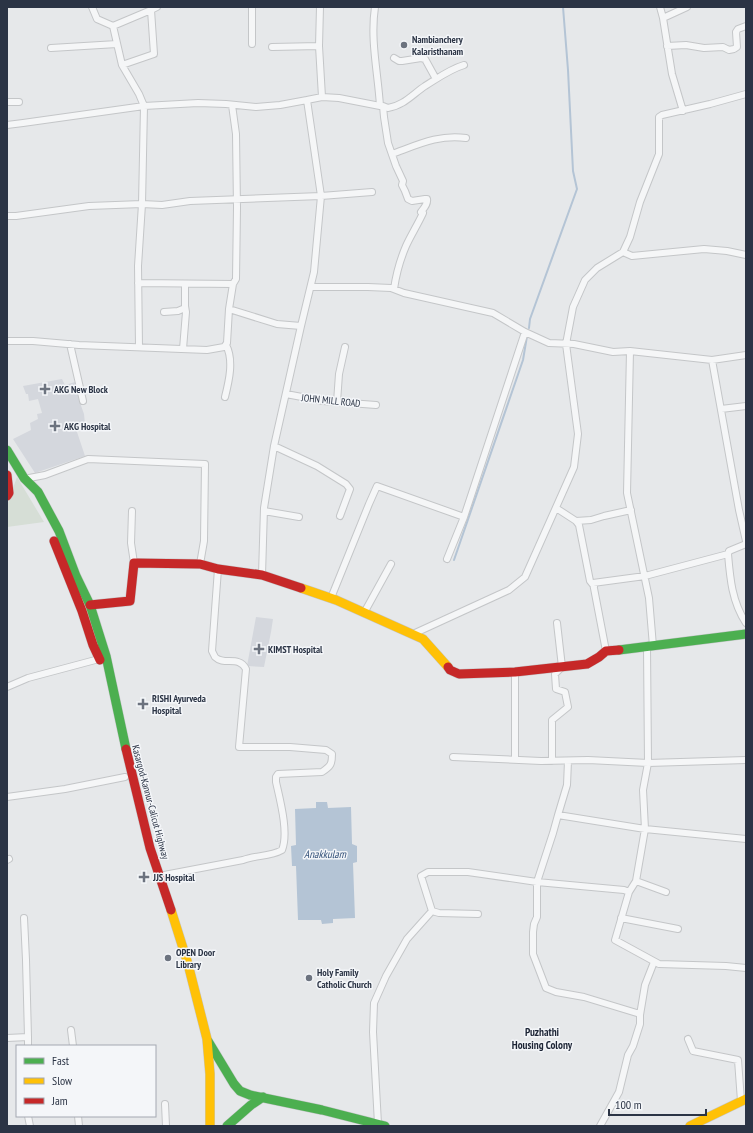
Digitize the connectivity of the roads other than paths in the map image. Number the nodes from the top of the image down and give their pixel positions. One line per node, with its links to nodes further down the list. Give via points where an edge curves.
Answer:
1 (92, 7): 9 (street, via 97,19)
2 (252, 7): 12 (street)
3 (320, 7): 13 (street)
4 (375, 7): 28 (street, via 372,30)
5 (660, 7): 8 (street)
6 (687, 7): 8 (street)
7 (154, 8): 9 (street); 18 (street, via 154,54)
8 (663, 18): 14 (street)
9 (113, 26): 11 (street)
10 (746, 26): 14 (street, via 736,32 737,47 734,49)
11 (117, 44): 16 (street); 18 (street)
12 (252, 44)
13 (319, 46): 15 (street); 22 (street)
14 (667, 46): 29 (street)
15 (272, 47)
16 (51, 48)
17 (394, 58): 20 (street, via 399,61 425,59)
18 (122, 64): 27 (street)
19 (464, 65): 20 (street)
20 (436, 79): 28 (street, via 400,105 388,108)
21 (746, 94): 29 (street)
22 (322, 97): 23 (street); 28 (street)
23 (307, 100): 26 (street, via 256,107); 34 (street)
24 (7, 102): 25 (street)
25 (18, 102)
26 (232, 105): 27 (street); 35 (street, via 236,134)
27 (144, 106): 30 (street); 36 (street)
28 (381, 106): 32 (street)
29 (683, 111): 38 (street, via 659,117 659,154)
30 (7, 125)
31 (466, 138): 32 (street, via 439,138)
32 (392, 154): 44 (street, via 408,199 427,199 420,212 424,213 403,254)
33 (372, 192): 34 (street)
34 (321, 196): 35 (street); 43 (street)
35 (237, 200): 36 (street); 42 (street, via 236,279)
36 (142, 204): 37 (street, via 89,206); 40 (street)
37 (7, 216)
38 (623, 252): 39 (street, via 632,256 704,249); 52 (street, via 597,268 585,280 573,307)
39 (746, 255)
40 (138, 283): 41 (street); 54 (street)
41 (185, 284): 42 (street); 45 (street)
42 (233, 284): 46 (street)
43 (311, 287): 44 (street); 48 (street)
44 (394, 289): 49 (street, via 493,314)
45 (185, 308): 47 (street); 56 (street)
46 (229, 309): 48 (street, via 277,324); 53 (street)
47 (164, 312)
48 (300, 326): 60 (street)
49 (525, 332): 52 (street, via 549,343); 80 (street)
50 (7, 341): 51 (street)
51 (70, 344): 54 (street); 62 (street)
52 (566, 344): 57 (street, via 613,352); 72 (street, via 578,434 574,467)
53 (226, 345): 56 (street, via 207,350); 61 (street, via 229,352 229,372)
54 (139, 347): 56 (street)
55 (345, 347): 63 (street, via 339,374)
56 (184, 349)
57 (630, 351): 59 (street); 74 (street, via 627,494)
58 (746, 356): 59 (street)
59 (712, 360): 66 (street)
60 (286, 394): 63 (street, JOHN MILL ROAD); 67 (street)
61 (225, 397)
62 (84, 401)
63 (337, 402): 64 (street, JOHN MILL ROAD)
64 (376, 405)
65 (746, 406): 66 (street)
66 (721, 409): 75 (street)
67 (274, 446): 77 (street); 78 (street, via 318,466 346,484 350,489)
68 (7, 450): 70 (main road, Kasargod-Kannur-Calicut Highway)
69 (7, 475): 71 (main road)
70 (31, 487): 86 (street, via 45,475 88,459 205,464 204,541); 91 (main road, Kasargod-Kannur-Calicut Highway)
71 (7, 496)
72 (556, 508): 81 (street); 98 (street, via 525,577 509,590)
73 (746, 508): 75 (street)
74 (631, 510): 81 (street, via 592,520); 90 (street)
75 (739, 510): 82 (street)
76 (132, 511): 85 (street, via 131,543)
77 (264, 511): 79 (street); 89 (street)
78 (340, 516)
79 (299, 517)
80 (464, 518): 84 (street); 93 (street, via 377,486)
81 (576, 521): 92 (street, via 590,581)
82 (746, 543): 83 (street, via 729,551)
83 (728, 554): 90 (street); 97 (street, via 732,589 738,609)
84 (447, 559)
85 (134, 563): 86 (main road); 94 (main road, via 130,601)
86 (200, 564): 88 (main road)
87 (391, 564): 95 (street)
88 (218, 569): 89 (main road); 117 (street, via 212,651 220,660 241,662 246,669 239,747 326,750 332,754 332,762 322,772 278,774 276,777 284,828 282,850 275,854)
89 (262, 575): 93 (main road)
90 (645, 576): 92 (street, via 593,583); 100 (street, via 649,598)
91 (72, 577): 94 (main road, Kasargod-Kannur-Calicut Highway); 102 (main road, Kasargod-Kannur-Calicut Highway)
92 (594, 586): 101 (street)
93 (331, 598): 95 (main road)
94 (90, 605): 117 (main road, Kasargod-Kannur-Calicut Highway, via 106,656 128,759)
95 (364, 613): 98 (main road)
96 (557, 623): 103 (street)
97 (746, 623)
98 (413, 634): 104 (main road, via 423,639 450,670 459,674)
99 (746, 634): 100 (main road)
100 (650, 646): 101 (main road); 111 (street)
101 (606, 651): 103 (main road, via 587,664)
102 (99, 659): 105 (street, via 28,678); 112 (main road, Kasargod-Kannur-Calicut Highway)
103 (562, 667): 104 (main road); 109 (street, via 555,674 556,689 565,692 568,707 552,720)
104 (515, 672): 107 (street)
105 (7, 687)
106 (453, 757): 107 (street)
107 (515, 760): 109 (street)
108 (746, 760): 111 (street)
109 (552, 761): 110 (street)
110 (568, 761): 111 (street); 114 (street, via 567,785)
111 (648, 763): 115 (street, via 643,790)
112 (125, 777): 113 (street); 142 (main road, Kasargod-Kannur-Calicut Highway, via 199,1036)
113 (7, 797)
114 (558, 815): 115 (street); 119 (street)
115 (645, 829): 116 (street); 118 (street)
116 (746, 839)
117 (159, 876): 133 (main road, Kasargod-Kannur-Calicut Highway, via 188,964)
118 (636, 881): 120 (street); 121 (street)
119 (538, 882): 120 (street); 122 (street, via 468,872 428,872 421,876); 129 (street, via 533,954 546,988 584,997)
120 (629, 892): 125 (street)
121 (666, 892)
122 (432, 912): 123 (street); 140 (street, via 407,939 374,1003 373,1032)
123 (478, 914)
124 (24, 918): 131 (street)
125 (621, 918): 126 (street); 127 (street, via 615,940)
126 (678, 929)
127 (654, 962): 128 (street); 129 (street, via 645,984)
128 (746, 968)
129 (640, 1016): 145 (street, via 640,1024 628,1055 619,1092)
130 (70, 1030): 136 (street)
131 (28, 1037): 132 (street); 135 (street)
132 (7, 1038)
133 (207, 1039): 137 (main road, via 229,1077 240,1090); 143 (main road, Kasargod-Kannur-Calicut Highway)
134 (688, 1039): 138 (street, via 692,1051 738,1060)
135 (28, 1045)
136 (73, 1045)
137 (263, 1097): 140 (main road); 144 (main road)
138 (744, 1100): 146 (main road)
139 (165, 1104): 141 (street)
140 (381, 1125)
141 (166, 1126)
142 (203, 1126)
143 (210, 1126)
144 (227, 1126)
145 (600, 1126)
146 (690, 1126)

